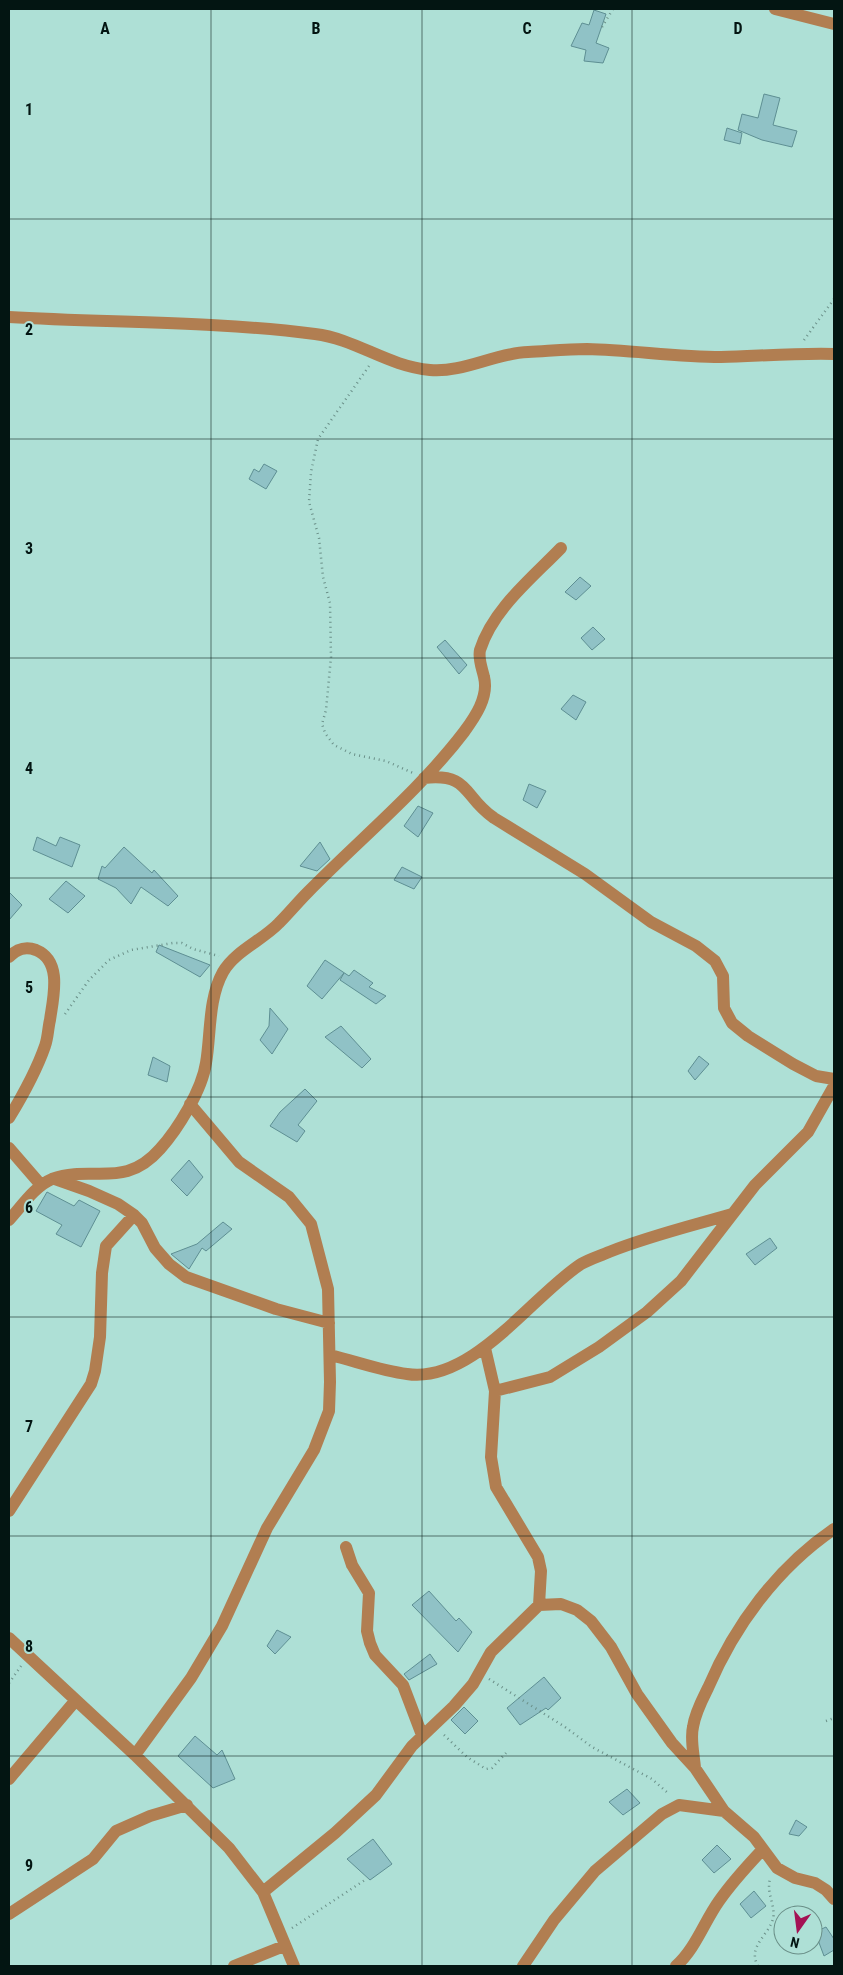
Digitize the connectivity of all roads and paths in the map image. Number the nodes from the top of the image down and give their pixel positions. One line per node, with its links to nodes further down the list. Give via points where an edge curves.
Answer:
1 (613, 9): 4 (path)
2 (775, 9): 3 (street)
3 (834, 24)
4 (602, 27)
5 (834, 299): 7 (path)
6 (9, 317): 9 (street, via 200,324 317,334 350,342)
7 (794, 353): 8 (street); 9 (street, via 721,356 586,349 514,352 450,371 408,366)
8 (834, 354)
9 (375, 356): 11 (path, via 318,439 311,472 309,502 330,603 331,657 322,724 334,745 352,754 386,761)
10 (561, 548): 11 (street, via 504,607 481,648 479,657 485,680 480,707)
11 (424, 778): 12 (street, via 306,893 279,924); 15 (street, via 441,776 456,780 465,786 482,809 585,874 651,922 696,946 715,961 723,976 724,1008 732,1023 793,1064 816,1076)
12 (239, 955): 14 (path, via 222,956 172,943 132,950 110,960); 17 (street, via 223,972 211,1014 206,1065)
13 (9, 957): 18 (street, via 14,951 25,948 38,950 49,961 55,989 46,1044)
14 (63, 1017)
15 (834, 1079)
16 (834, 1086): 22 (street, via 808,1132 755,1185)
17 (190, 1104): 20 (street, via 162,1147 146,1164 122,1172); 25 (street, via 239,1162 289,1197 311,1224 328,1289)
18 (9, 1118)
19 (9, 1148): 21 (street)
20 (53, 1178): 21 (street); 23 (street, via 118,1204)
21 (41, 1185): 24 (street)
22 (732, 1214): 26 (street, via 624,1246 583,1263 556,1283); 28 (street, via 681,1281 647,1312 550,1377)
23 (134, 1215): 25 (street, via 169,1264 186,1277 276,1309); 29 (street, via 106,1246 100,1338 91,1384)
24 (9, 1220)
25 (329, 1323): 27 (street)
26 (485, 1348): 27 (street, via 450,1368 430,1374 408,1374); 28 (street)
27 (330, 1355): 42 (street, via 328,1411 314,1450 267,1528 222,1626)
28 (495, 1391): 32 (street, via 492,1457 496,1487 538,1557 541,1571)
29 (9, 1511)
30 (834, 1529): 43 (street, via 790,1566 736,1630 694,1718)
31 (346, 1547): 40 (street, via 354,1570 369,1593 368,1631 375,1655 403,1685)
32 (539, 1605): 35 (street, via 491,1652); 43 (street, via 561,1604 577,1610 591,1621 672,1743)
33 (9, 1638): 34 (street)
34 (28, 1656): 36 (path); 37 (street)
35 (479, 1673): 40 (street, via 454,1706); 46 (path, via 592,1747 652,1779)
36 (9, 1683)
37 (76, 1700): 42 (street); 44 (street)
38 (834, 1718): 39 (path)
39 (826, 1721)
40 (425, 1732): 41 (path, via 444,1736 486,1769 492,1768); 51 (street, via 376,1795)
41 (506, 1753)
42 (136, 1755): 45 (street)
43 (696, 1768): 47 (street)
44 (9, 1779)
45 (187, 1805): 51 (street, via 228,1848); 53 (street, via 116,1831 93,1859)
46 (679, 1805): 47 (street); 55 (street, via 662,1814 595,1870 554,1920)
47 (724, 1811): 48 (street, via 747,1830)
48 (762, 1850): 49 (street); 58 (street, via 718,1902 701,1934)
49 (777, 1868): 52 (street, via 795,1878 815,1883); 59 (path, via 768,1885 772,1920 754,1956)
50 (365, 1880): 54 (path)
51 (263, 1892): 54 (street)
52 (834, 1899)
53 (9, 1914)
54 (282, 1941): 56 (street); 57 (street)
55 (529, 1965)
56 (234, 1966)
57 (294, 1966)
58 (676, 1966)
59 (758, 1966)

